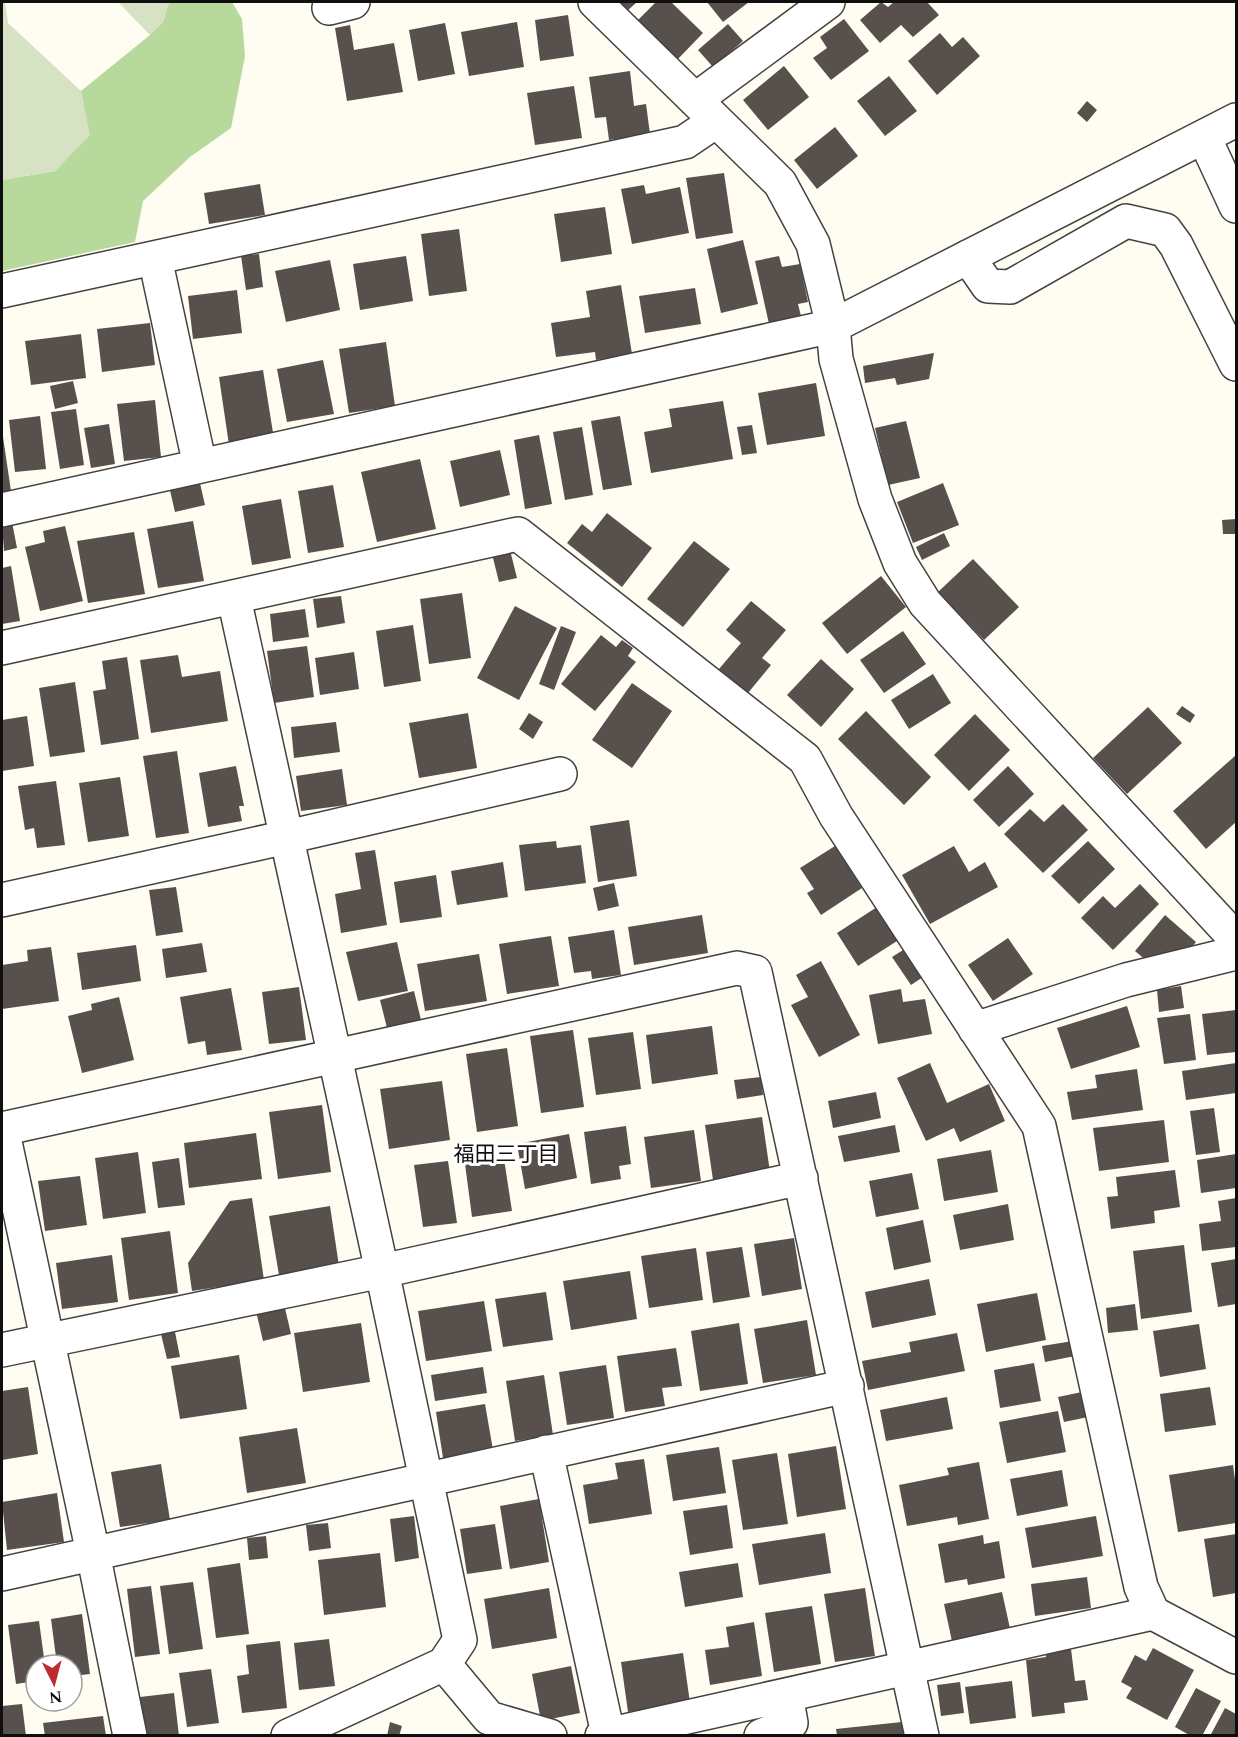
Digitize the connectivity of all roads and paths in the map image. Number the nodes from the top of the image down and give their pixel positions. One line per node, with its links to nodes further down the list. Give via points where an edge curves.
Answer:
1 (595, 2): 3 (street)
2 (828, 2): 3 (street)
3 (705, 111): 8 (street, via 685,142); 10 (street, via 780,183 813,244)
4 (1236, 120): 5 (street)
5 (1204, 137): 6 (street); 7 (street)
6 (1236, 206)
7 (968, 257): 10 (street); 11 (street, via 988,286 1010,287 1126,220 1165,231 1176,245)
8 (155, 258): 9 (street); 12 (street)
9 (2, 291)
10 (833, 326): 12 (street); 19 (street, via 836,359 875,499 900,563 925,603 1232,935)
11 (1236, 364)
12 (200, 466): 13 (street)
13 (2, 510)
14 (234, 598): 15 (street); 17 (street); 21 (street, via 518,534 805,759 836,816)
15 (2, 648)
16 (561, 774): 17 (street)
17 (287, 837): 18 (street); 22 (street)
18 (2, 900)
19 (1236, 944)
20 (1236, 953): 21 (street, via 1126,980)
21 (975, 1029): 33 (street, via 1039,1126 1141,1587)
22 (334, 1056): 23 (street); 24 (street, via 737,968 755,972); 25 (street)
23 (2, 1129): 26 (street)
24 (801, 1178): 25 (street); 28 (street)
25 (382, 1271): 26 (street); 30 (street)
26 (47, 1339): 27 (street); 31 (street)
27 (2, 1350)
28 (847, 1386): 29 (street); 36 (street)
29 (546, 1452): 30 (street); 38 (street)
30 (426, 1479): 31 (street); 35 (street, via 460,1640)
31 (93, 1553): 32 (street); 39 (street)
32 (2, 1574)
33 (1153, 1612): 34 (street); 36 (street)
34 (1236, 1657)
35 (444, 1664): 40 (street); 41 (street, via 489,1718)
36 (906, 1668): 37 (street); 43 (street)
37 (786, 1695): 38 (street); 42 (street, via 790,1723)
38 (605, 1735)
39 (130, 1736)
40 (288, 1736)
41 (550, 1736)
42 (760, 1736)
43 (922, 1736)

